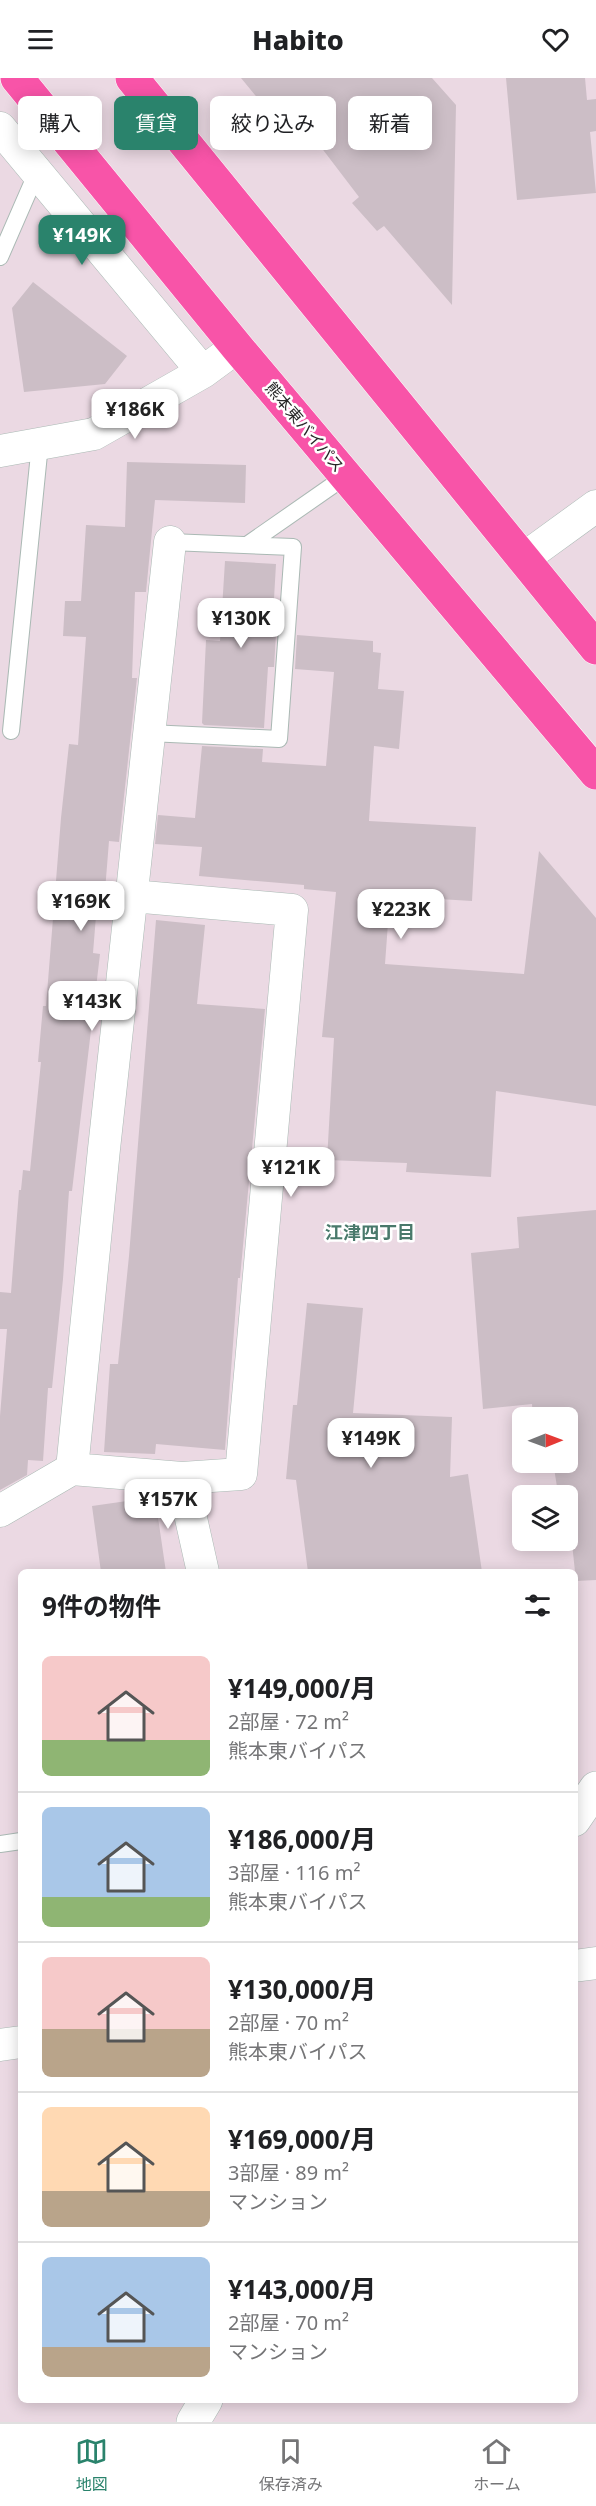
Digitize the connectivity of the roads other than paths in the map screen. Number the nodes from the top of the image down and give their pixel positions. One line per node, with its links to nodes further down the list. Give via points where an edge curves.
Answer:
1 (17, 78): 6 (highway, 熊本東バイパス)
2 (132, 78): 14 (highway)
3 (0, 128): 4 (street)
4 (37, 172): 5 (lane); 7 (street)
5 (0, 257)
6 (237, 347): 7 (street); 10 (highway, 熊本東バイパス)
7 (203, 372): 8 (street, via 94,434)
8 (40, 444): 9 (street); 16 (lane)
9 (0, 451)
10 (346, 476): 13 (lane); 18 (highway, 熊本東バイパス)
11 (596, 506): 14 (street)
12 (170, 542): 13 (lane); 17 (street)
13 (247, 545): 17 (lane, via 293,547 279,740)
14 (523, 559): 15 (highway)
15 (596, 648)
16 (11, 731)
17 (149, 733): 19 (street)
18 (596, 773)
19 (132, 896): 20 (street); 21 (street, via 292,910 241,1474)
20 (72, 1469): 21 (street); 22 (street)
21 (182, 1478): 23 (street)
22 (0, 1511)
23 (202, 1569)
24 (18, 1841): 25 (lane)
25 (0, 1844)
26 (596, 1963): 27 (street)
27 (578, 1965)
28 (18, 2042): 29 (street)
29 (0, 2045)
30 (204, 2403): 31 (main road)
31 (193, 2422)

